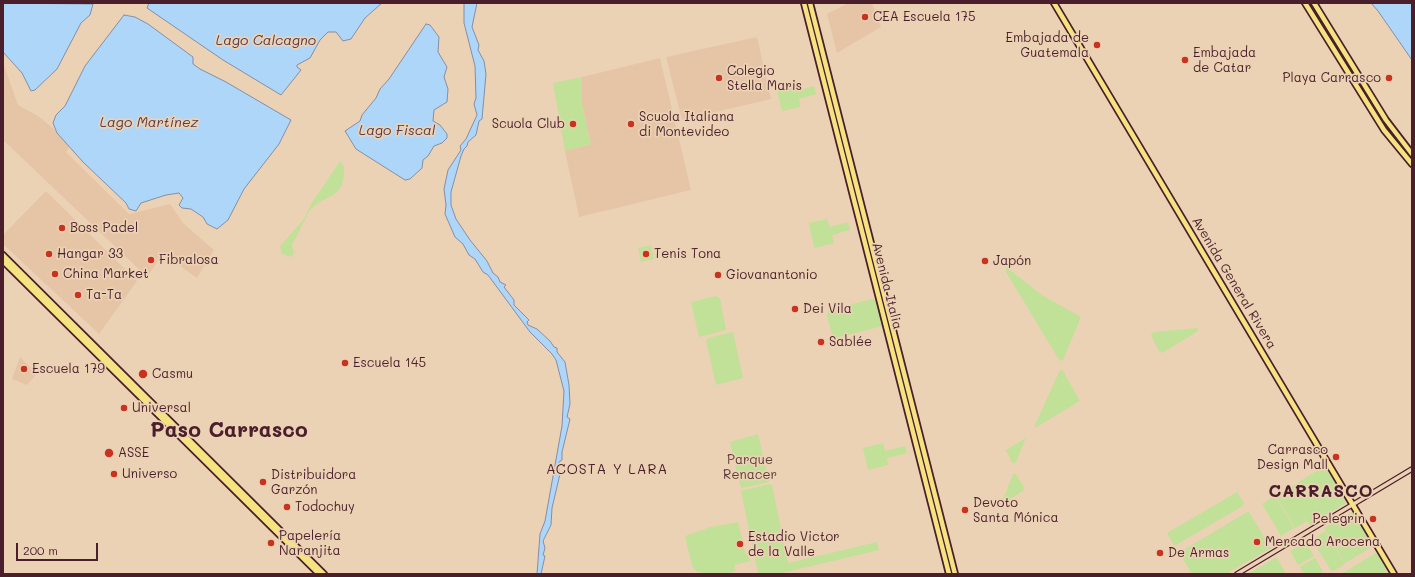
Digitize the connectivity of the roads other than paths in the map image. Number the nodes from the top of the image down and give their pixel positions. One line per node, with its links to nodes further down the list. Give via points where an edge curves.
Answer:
1 (804, 3): 12 (main road, Avenida Italia, via 934,516)
2 (810, 3): 12 (main road, Avenida Italia)
3 (1054, 3): 11 (main road, Avenida General Rivera)
4 (1305, 3): 7 (main road, via 1382,126)
5 (1314, 3): 6 (main road, via 1386,120)
6 (1412, 154)
7 (1412, 164)
8 (3, 255): 14 (main road)
9 (3, 261): 13 (main road)
10 (1412, 469): 11 (street)
11 (1353, 504): 17 (street); 18 (main road, Avenida General Rivera)
12 (942, 535): 15 (main road, Avenida Italia); 16 (main road)
13 (319, 574)
14 (324, 574)
15 (949, 574)
16 (955, 574)
17 (1237, 574)
18 (1394, 574)

